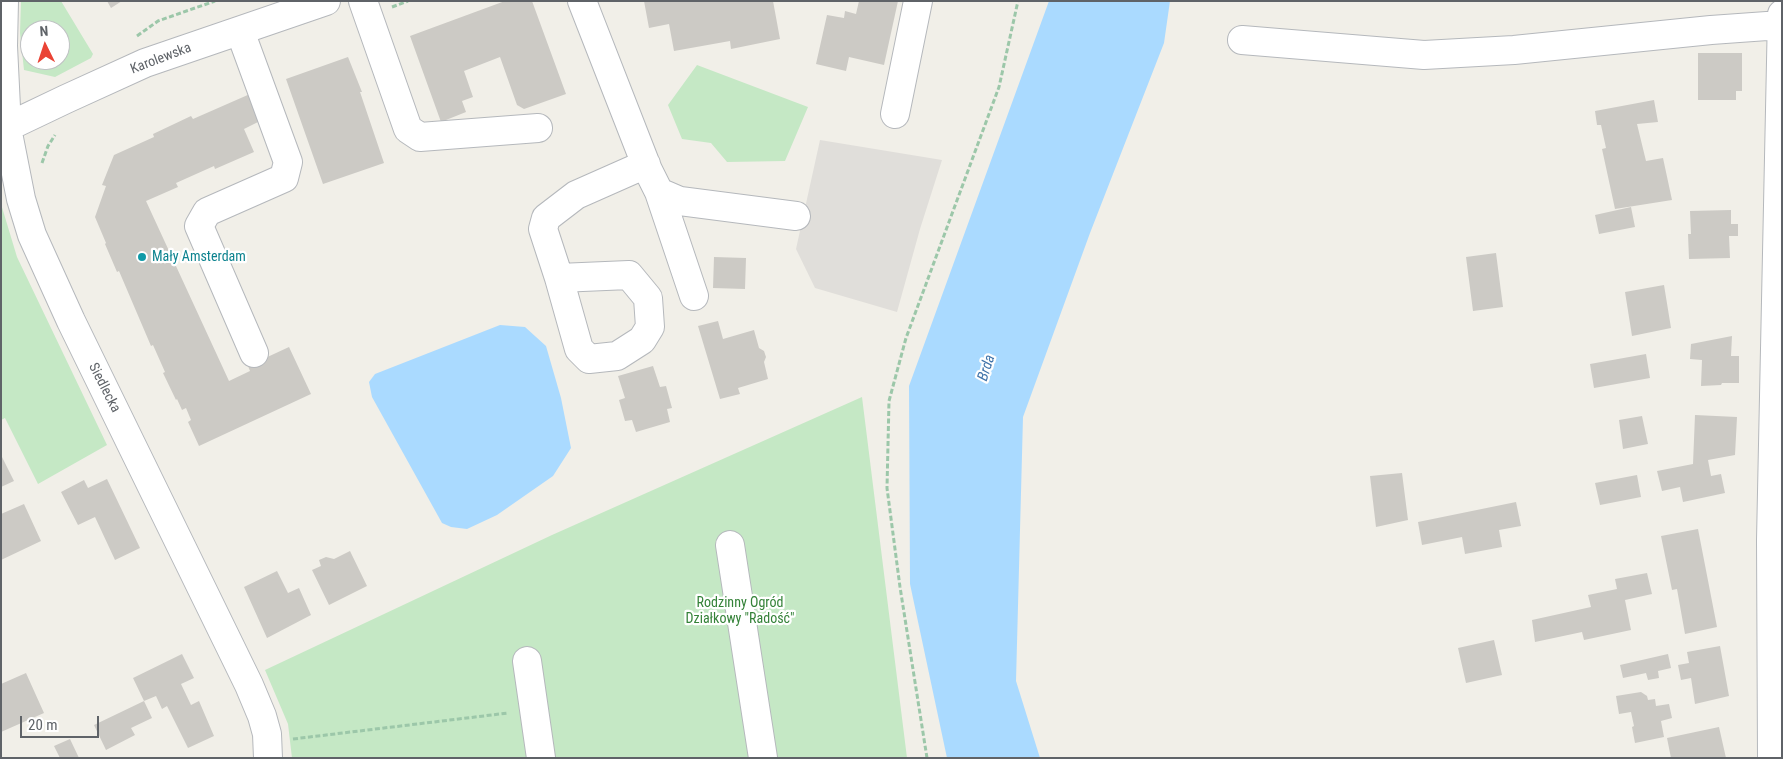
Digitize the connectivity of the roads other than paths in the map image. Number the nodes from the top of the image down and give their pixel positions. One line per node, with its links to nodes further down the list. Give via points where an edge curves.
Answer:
1 (4, 1): 12 (street, Siedlecka)
2 (326, 1): 8 (street, Karolewska)
3 (363, 1): 11 (street, via 408,129 420,137)
4 (582, 1): 14 (street)
5 (918, 1): 10 (street)
6 (1782, 14): 7 (street)
7 (1781, 25): 9 (street, via 1514,50 1424,55); 13 (street)
8 (240, 31): 12 (street, Karolewska, via 145,63); 19 (street, via 288,162 284,178 207,212 199,226)
9 (1242, 40)
10 (895, 114)
11 (538, 128)
12 (4, 129): 23 (street, Siedlecka, via 32,235 45,266 249,685 265,725)
13 (1780, 154): 22 (street, via 1771,540)
14 (646, 164): 15 (street); 17 (street, via 576,195 546,218 543,229)
15 (659, 192): 16 (street, via 680,201); 18 (street)
16 (796, 216)
17 (559, 278)
18 (694, 296)
19 (254, 353)
20 (730, 545): 25 (street)
21 (528, 661): 24 (street)
22 (1777, 669): 26 (street)
23 (268, 758)
24 (541, 758)
25 (763, 758)
26 (1772, 758)

